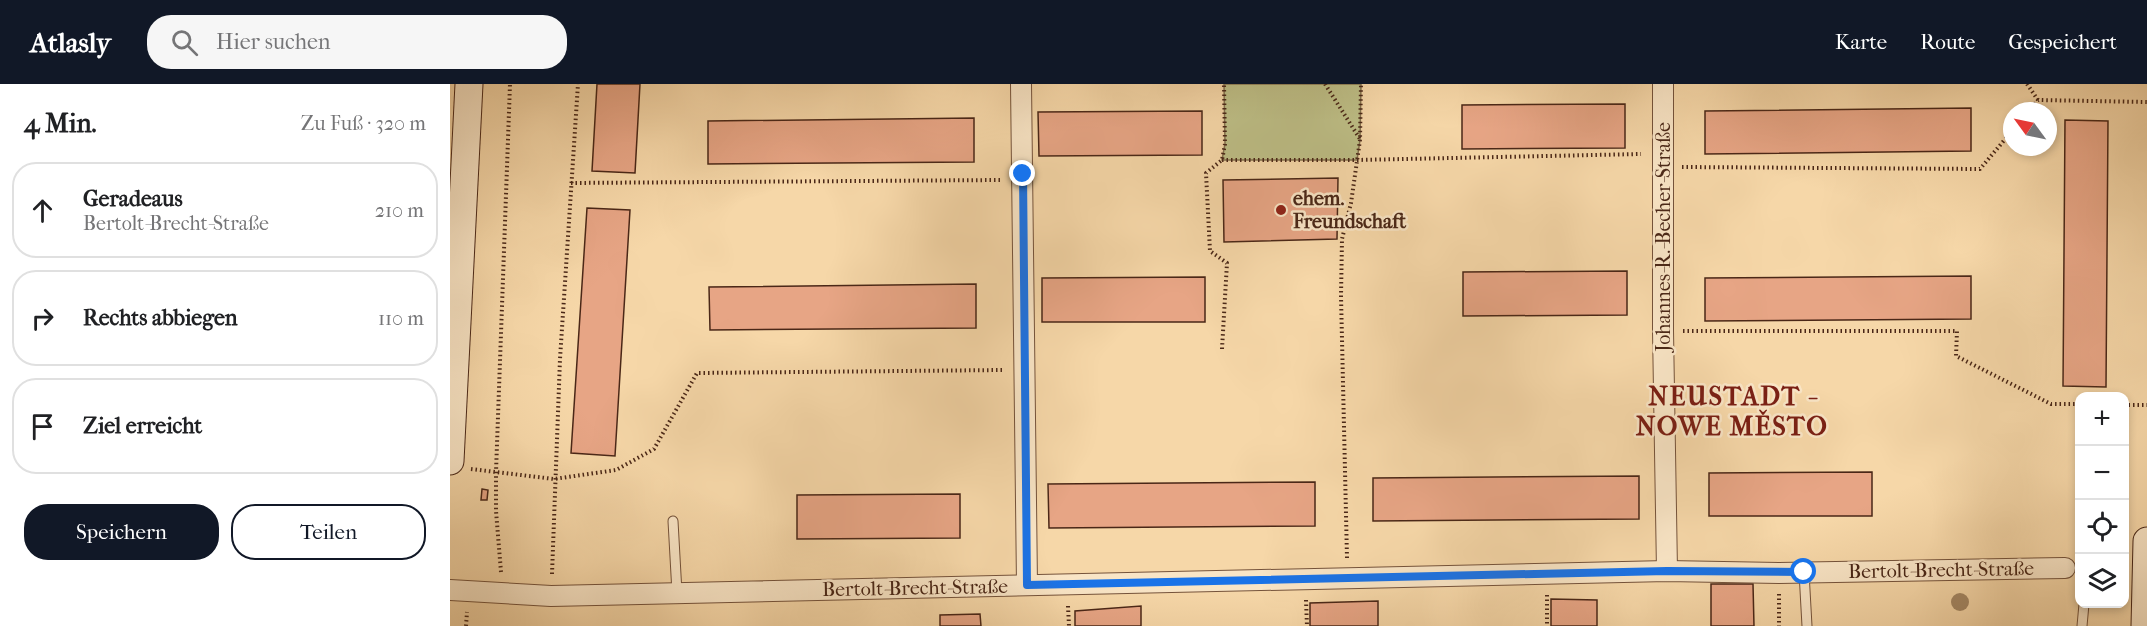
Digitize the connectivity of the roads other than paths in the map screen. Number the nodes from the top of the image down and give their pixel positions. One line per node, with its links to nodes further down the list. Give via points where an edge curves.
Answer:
1 (469, 84): 4 (street)
2 (1021, 84): 11 (street)
3 (1663, 84): 9 (street, Johannes-R.-Becher-Straße)
4 (452, 393): 5 (street)
5 (456, 465)
6 (673, 521): 13 (lane)
7 (2147, 541): 17 (street)
8 (2068, 568): 10 (street, Bertolt-Brecht-Straße)
9 (1667, 571): 10 (street, Bertolt-Brecht-Straße); 11 (street, Bertolt-Brecht-Straße)
10 (1804, 572): 15 (lane)
11 (1027, 585): 13 (street, Bertolt-Brecht-Straße)
12 (450, 590): 13 (street, Bertolt-Brecht-Straße, via 551,596)
13 (677, 593)
14 (2084, 608): 16 (lane)
15 (1807, 626)
16 (2082, 626)
17 (2145, 626)

